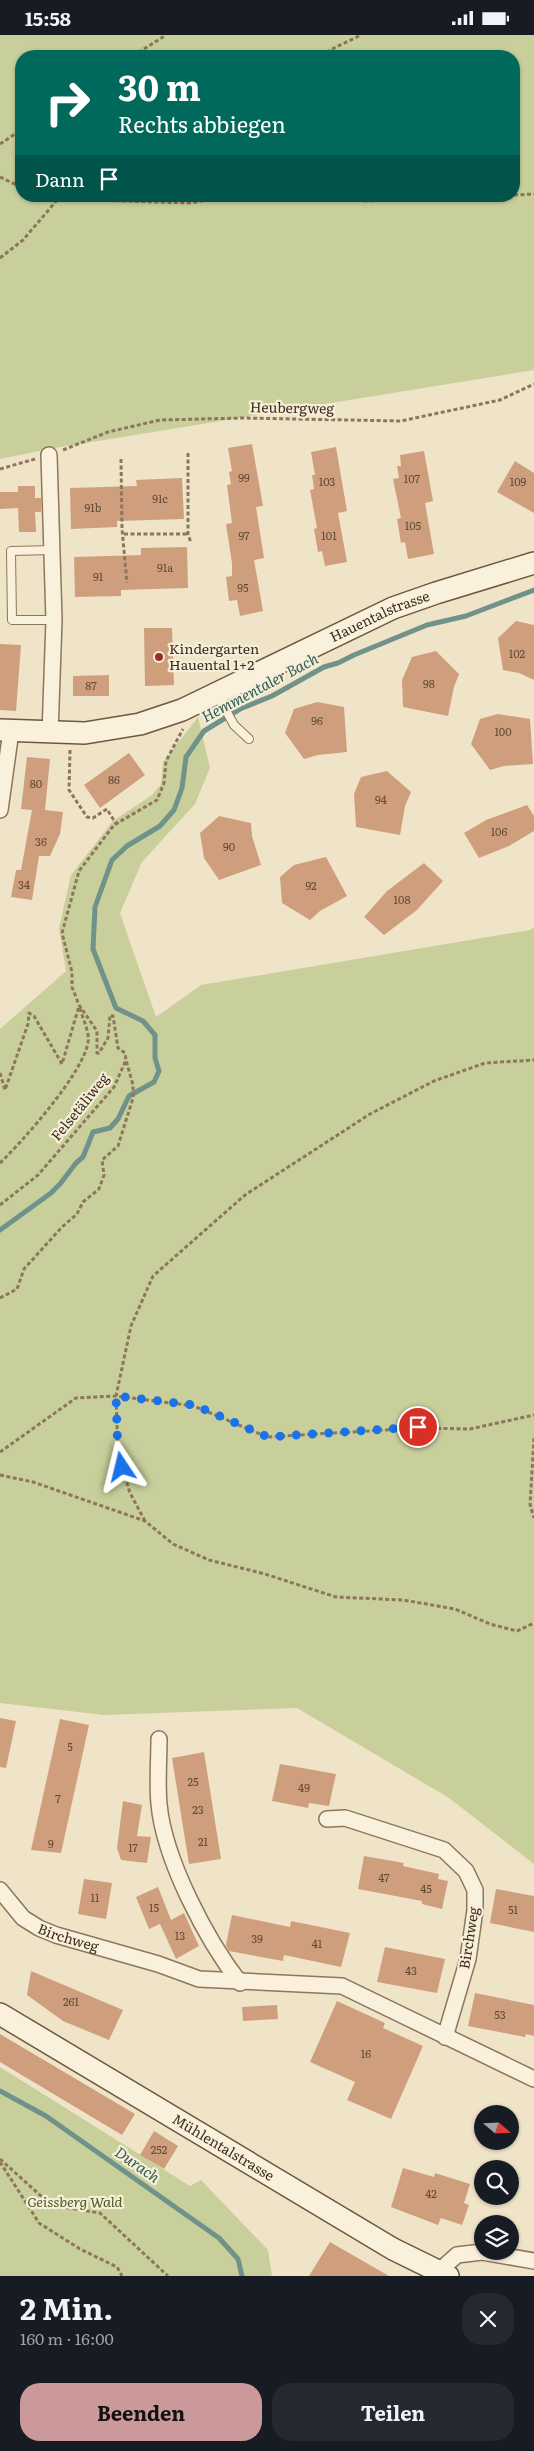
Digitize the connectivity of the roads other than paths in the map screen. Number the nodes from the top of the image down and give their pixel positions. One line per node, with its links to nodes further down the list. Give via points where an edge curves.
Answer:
1 (49, 455): 2 (street)
2 (52, 550): 4 (street); 4 (lane, via 11,551 12,621)
3 (534, 563): 5 (street, Hauentalstrasse, via 393,609)
4 (54, 620): 7 (street)
5 (217, 693): 7 (street, Hauentalstrasse, via 182,710 140,724 84,733); 8 (lane, via 234,725)
6 (6, 731): 7 (street, Hauentalstrasse); 9 (street)
7 (50, 734)
8 (249, 739)
9 (0, 810)
10 (159, 1739): 13 (street, via 159,1804 171,1859 221,1959)
11 (327, 1819): 15 (street, Birchweg, via 345,1818 444,1850 466,1871 475,1890 475,1910 468,1959)
12 (0, 1890): 13 (street, Birchweg, via 23,1918 38,1928 199,1979)
13 (240, 1983): 15 (street, Birchweg, via 342,1986)
14 (0, 2015): 18 (street, Mühlentalstrasse, via 393,2249)
15 (445, 2037): 16 (street, Birchweg)
16 (534, 2079)
17 (534, 2261): 18 (street, via 482,2251 457,2255)
18 (443, 2274)

